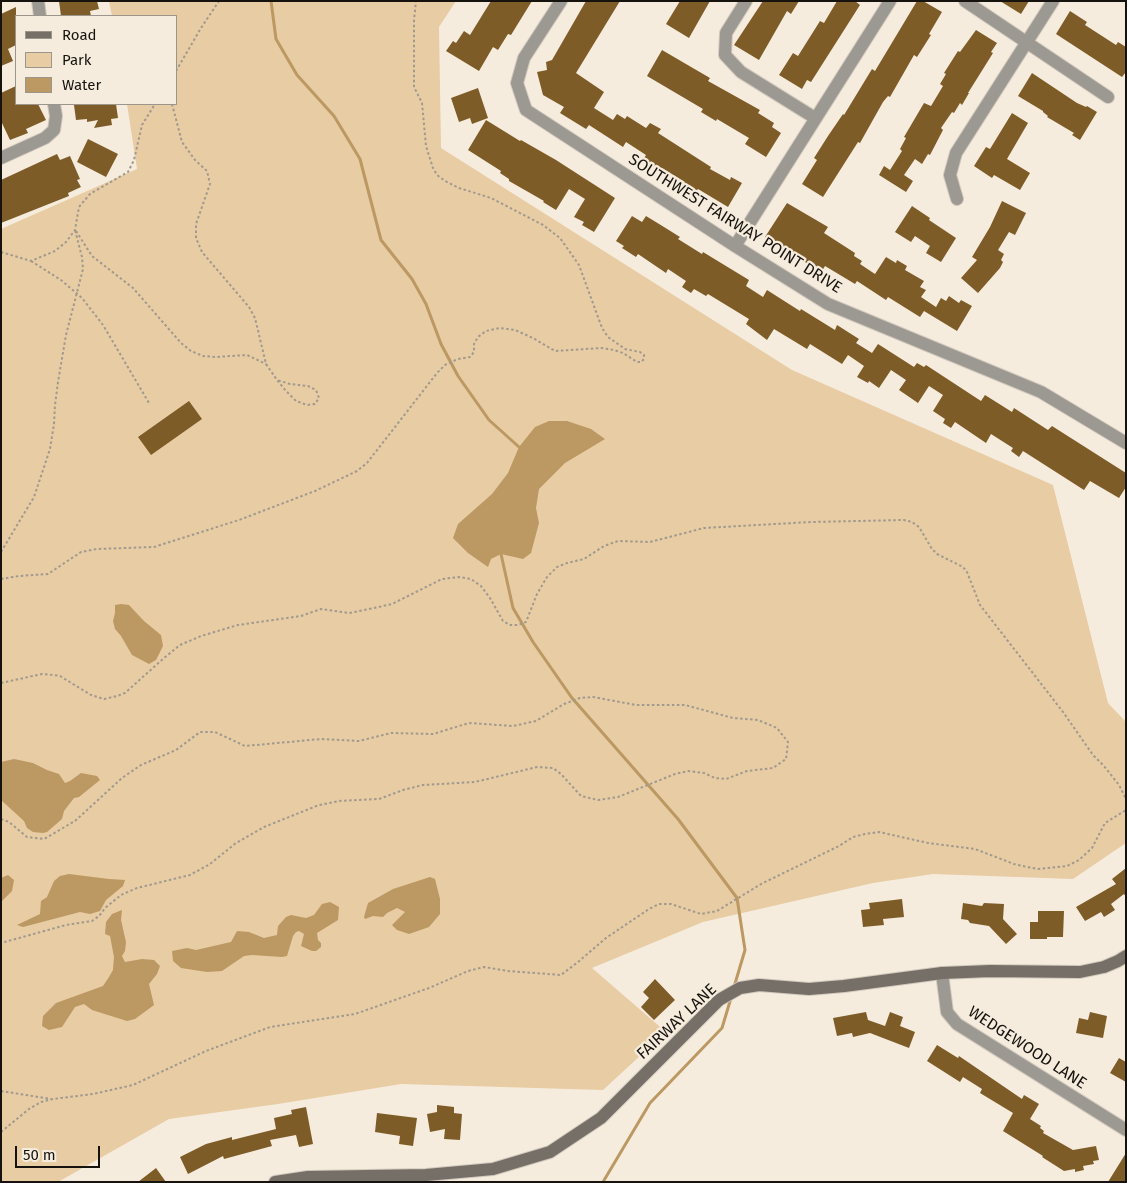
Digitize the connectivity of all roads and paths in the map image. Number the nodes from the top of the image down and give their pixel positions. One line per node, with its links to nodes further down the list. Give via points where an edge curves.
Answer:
1 (38, 1): 9 (street)
2 (219, 1): 11 (path)
3 (416, 1): 29 (path, via 414,87 422,103 426,146 432,168 445,181 491,198 543,225 560,238 579,265 608,337 625,349 640,352 644,359 636,362 614,350 601,348 555,351 515,330 500,328 486,331 478,336 470,357 458,359 437,373 367,463 357,471 239,520 154,547 81,552 48,574)
4 (561, 1): 20 (street, SOUTHWEST FAIRWAY POINT DRIVE, via 524,58 517,82 526,110)
5 (746, 1): 16 (street, via 726,33 724,55 741,72)
6 (890, 1): 16 (street)
7 (965, 1): 10 (street)
8 (1053, 1): 10 (street)
9 (40, 15)
10 (1026, 41): 12 (street); 18 (street, via 956,153 950,175)
11 (178, 68)
12 (1108, 97)
13 (54, 105): 17 (street, via 54,130 45,138)
14 (154, 105): 19 (path, via 142,125 128,172 90,194 79,207)
15 (172, 105): 24 (path, via 182,142 207,171 210,184 196,224 196,238 202,252 249,306)
16 (815, 118): 20 (street)
17 (1, 158)
18 (957, 199)
19 (75, 230): 22 (path, via 55,251); 23 (path, via 84,269); 24 (path, via 92,256 133,288 191,351 203,356 247,356)
20 (735, 246): 27 (street, SOUTHWEST FAIRWAY POINT DRIVE, via 828,304 1024,384)
21 (1, 252): 22 (path)
22 (31, 261): 23 (path)
23 (77, 294): 26 (path, via 103,325); 28 (path, via 66,335 50,449 34,497)
24 (266, 364): 25 (path)
25 (277, 380): 25 (path, via 296,401 307,406 315,404 319,398 316,390 308,386)
26 (149, 403)
27 (1126, 443)
28 (1, 552)
29 (1, 579)
30 (1, 683): 31 (path, via 42,674 54,675 91,695 104,699 118,696 180,645 201,636 238,625 321,610 349,612 392,604 442,579 471,579 481,586 503,621 518,625 526,622 537,594 557,567 584,559 618,541 650,542 704,528 904,520 919,528 937,554 967,572 980,605 1092,755 1119,785)
31 (1126, 799)
32 (1126, 810): 38 (path, via 1105,823 1092,848 1079,860 1067,866 1038,869 975,849 879,832 853,837 761,884 717,911 700,914 671,904 659,904 606,938 560,975 484,967 355,1014 270,1027 206,1051 133,1085)
33 (1, 819): 34 (path, via 27,838 44,839 75,821 122,778 176,750 200,732 215,732 245,746 321,739 359,741 391,733 433,734 469,723 514,726 536,721 580,698 592,697 636,705 685,706 732,718 758,720 777,728 788,742 786,759 773,768 746,771 726,779 688,771 618,797 598,800 581,796 553,768 537,767 475,782 422,785 379,800 319,805 264,827 190,875 121,895 92,921)
34 (1, 943)
35 (1126, 956): 36 (street, FAIRWAY LANE, via 1104,967 1080,972)
36 (942, 973): 39 (street, WEDGEWOOD LANE, via 947,1012 957,1024); 41 (street, FAIRWAY LANE, via 809,989 759,985 740,988 719,1000 601,1118 550,1152 493,1169)
37 (1, 1091): 38 (path)
38 (51, 1099): 40 (path, via 29,1109)
39 (1126, 1130)
40 (1, 1132)
41 (352, 1179): 42 (street, FAIRWAY LANE, via 308,1177)
42 (275, 1182)

